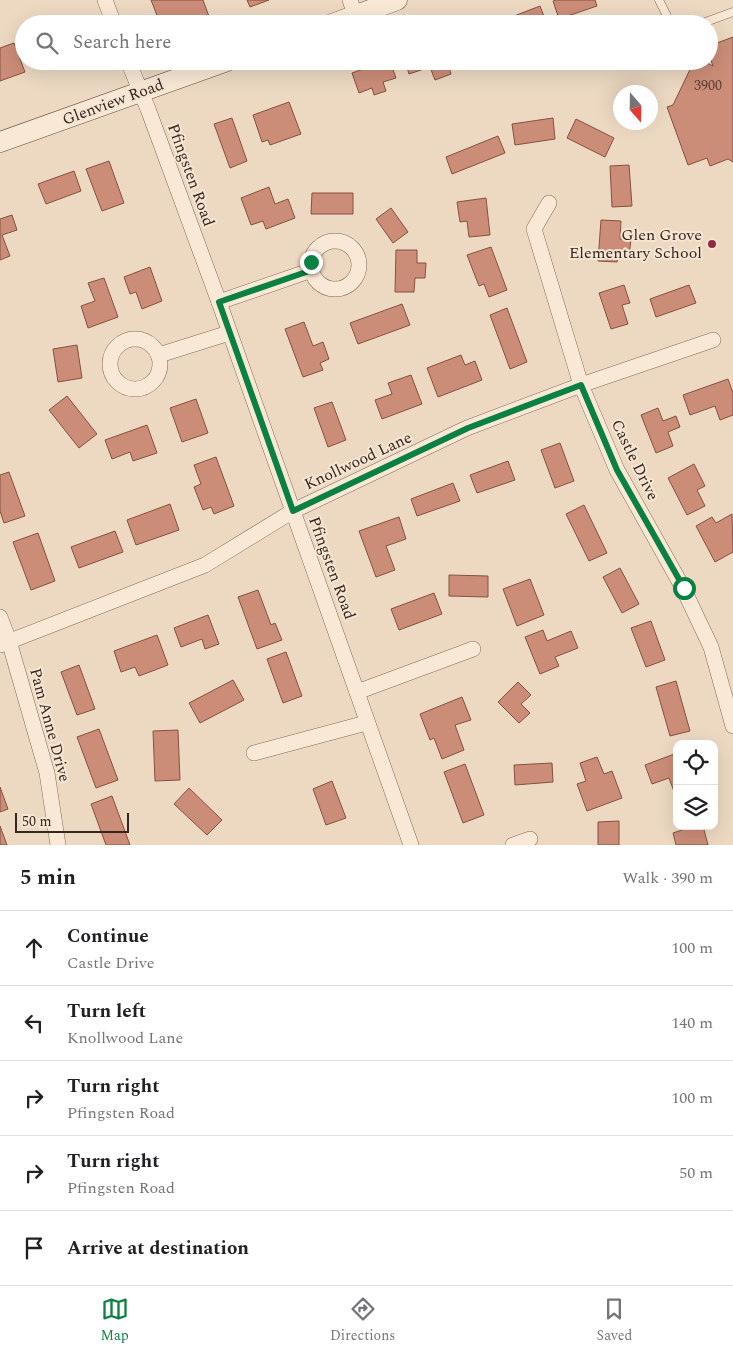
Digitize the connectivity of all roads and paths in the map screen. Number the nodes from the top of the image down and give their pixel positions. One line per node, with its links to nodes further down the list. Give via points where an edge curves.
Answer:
1 (105, 0): 6 (street)
2 (397, 0): 4 (main road)
3 (659, 0): 7 (lane)
4 (352, 7)
5 (733, 12): 8 (lane)
6 (111, 15)
7 (666, 15)
8 (718, 17)
9 (132, 70): 11 (street, Pfingsten Road)
10 (202, 70): 11 (main road, Glenview Road)
11 (141, 92): 12 (main road, Glenview Road); 15 (street, Pfingsten Road)
12 (0, 142)
13 (549, 203): 19 (street, Castle Drive, via 534,229)
14 (312, 270): 15 (street)
15 (219, 302): 16 (street, Pfingsten Road)
16 (229, 333): 18 (street); 20 (street, Pfingsten Road)
17 (713, 340): 19 (street, Knollwood Lane)
18 (159, 355)
19 (581, 385): 20 (street, Knollwood Lane, via 468,428); 26 (street, Castle Drive, via 617,470 684,588 711,647)
20 (293, 511): 22 (street, Knollwood Lane, via 205,565); 24 (street, Pfingsten Road)
21 (0, 617): 22 (street, Pam Anne Drive)
22 (5, 643): 29 (street, Pam Anne Drive, via 48,773)
23 (473, 649): 24 (street)
24 (357, 692): 25 (street, Pfingsten Road)
25 (366, 723): 27 (street); 30 (street, Pfingsten Road)
26 (733, 726)
27 (254, 753)
28 (530, 839): 31 (street)
29 (58, 845)
30 (411, 845)
31 (513, 845)

